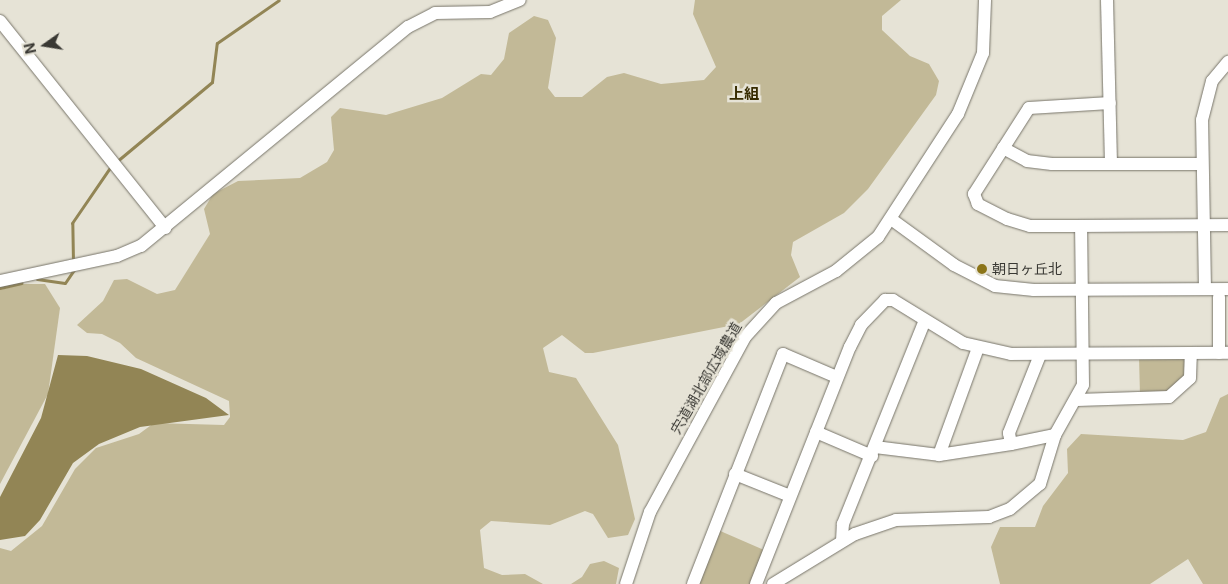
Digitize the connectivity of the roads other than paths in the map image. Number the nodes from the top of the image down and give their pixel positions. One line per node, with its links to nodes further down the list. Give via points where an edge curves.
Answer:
1 (520, 0): 14 (street, via 490,12 446,11 415,22)
2 (985, 0): 10 (street, 宍道湖北部広域農道, via 983,53 974,85)
3 (1107, 0): 6 (street)
4 (0, 21): 14 (street)
5 (1228, 62): 9 (street, via 1204,97)
6 (1110, 103): 7 (street, via 1032,106); 8 (street)
7 (1003, 148): 8 (street, via 1035,162); 13 (street, via 974,194 978,204 1030,226)
8 (1111, 163): 9 (street)
9 (1202, 164): 11 (street)
10 (891, 219): 17 (street, via 954,265 996,286); 35 (street, 宍道湖北部広域農道, via 859,254 776,303 745,337 650,512)
11 (1203, 225): 12 (street); 13 (street); 16 (street)
12 (1228, 225)
13 (1081, 226): 17 (street)
14 (165, 228): 15 (street, via 117,256)
15 (0, 281)
16 (1205, 289): 17 (street); 18 (street)
17 (1082, 290): 23 (street)
18 (1223, 293): 21 (street)
19 (924, 322): 20 (street); 25 (street, via 893,300 885,300 861,324); 30 (street)
20 (978, 348): 22 (street); 31 (street)
21 (1223, 353): 24 (street)
22 (1040, 354): 23 (street); 29 (street, via 1009,433)
23 (1084, 354): 24 (street); 26 (street)
24 (1191, 354): 26 (street, via 1190,378 1169,397)
25 (837, 377): 27 (street); 32 (street, via 783,354)
26 (1077, 400): 28 (street)
27 (816, 432): 30 (street); 33 (street)
28 (1055, 435): 29 (street); 34 (street, via 1040,484 1010,509 968,520 896,520)
29 (1011, 444): 31 (street)
30 (874, 451): 31 (street); 34 (street, via 843,524)
31 (939, 455)
32 (735, 474): 33 (street); 36 (street)
33 (790, 496): 37 (street)
34 (842, 541): 38 (street)
35 (626, 584)
36 (693, 584)
37 (756, 584)
38 (773, 584)

